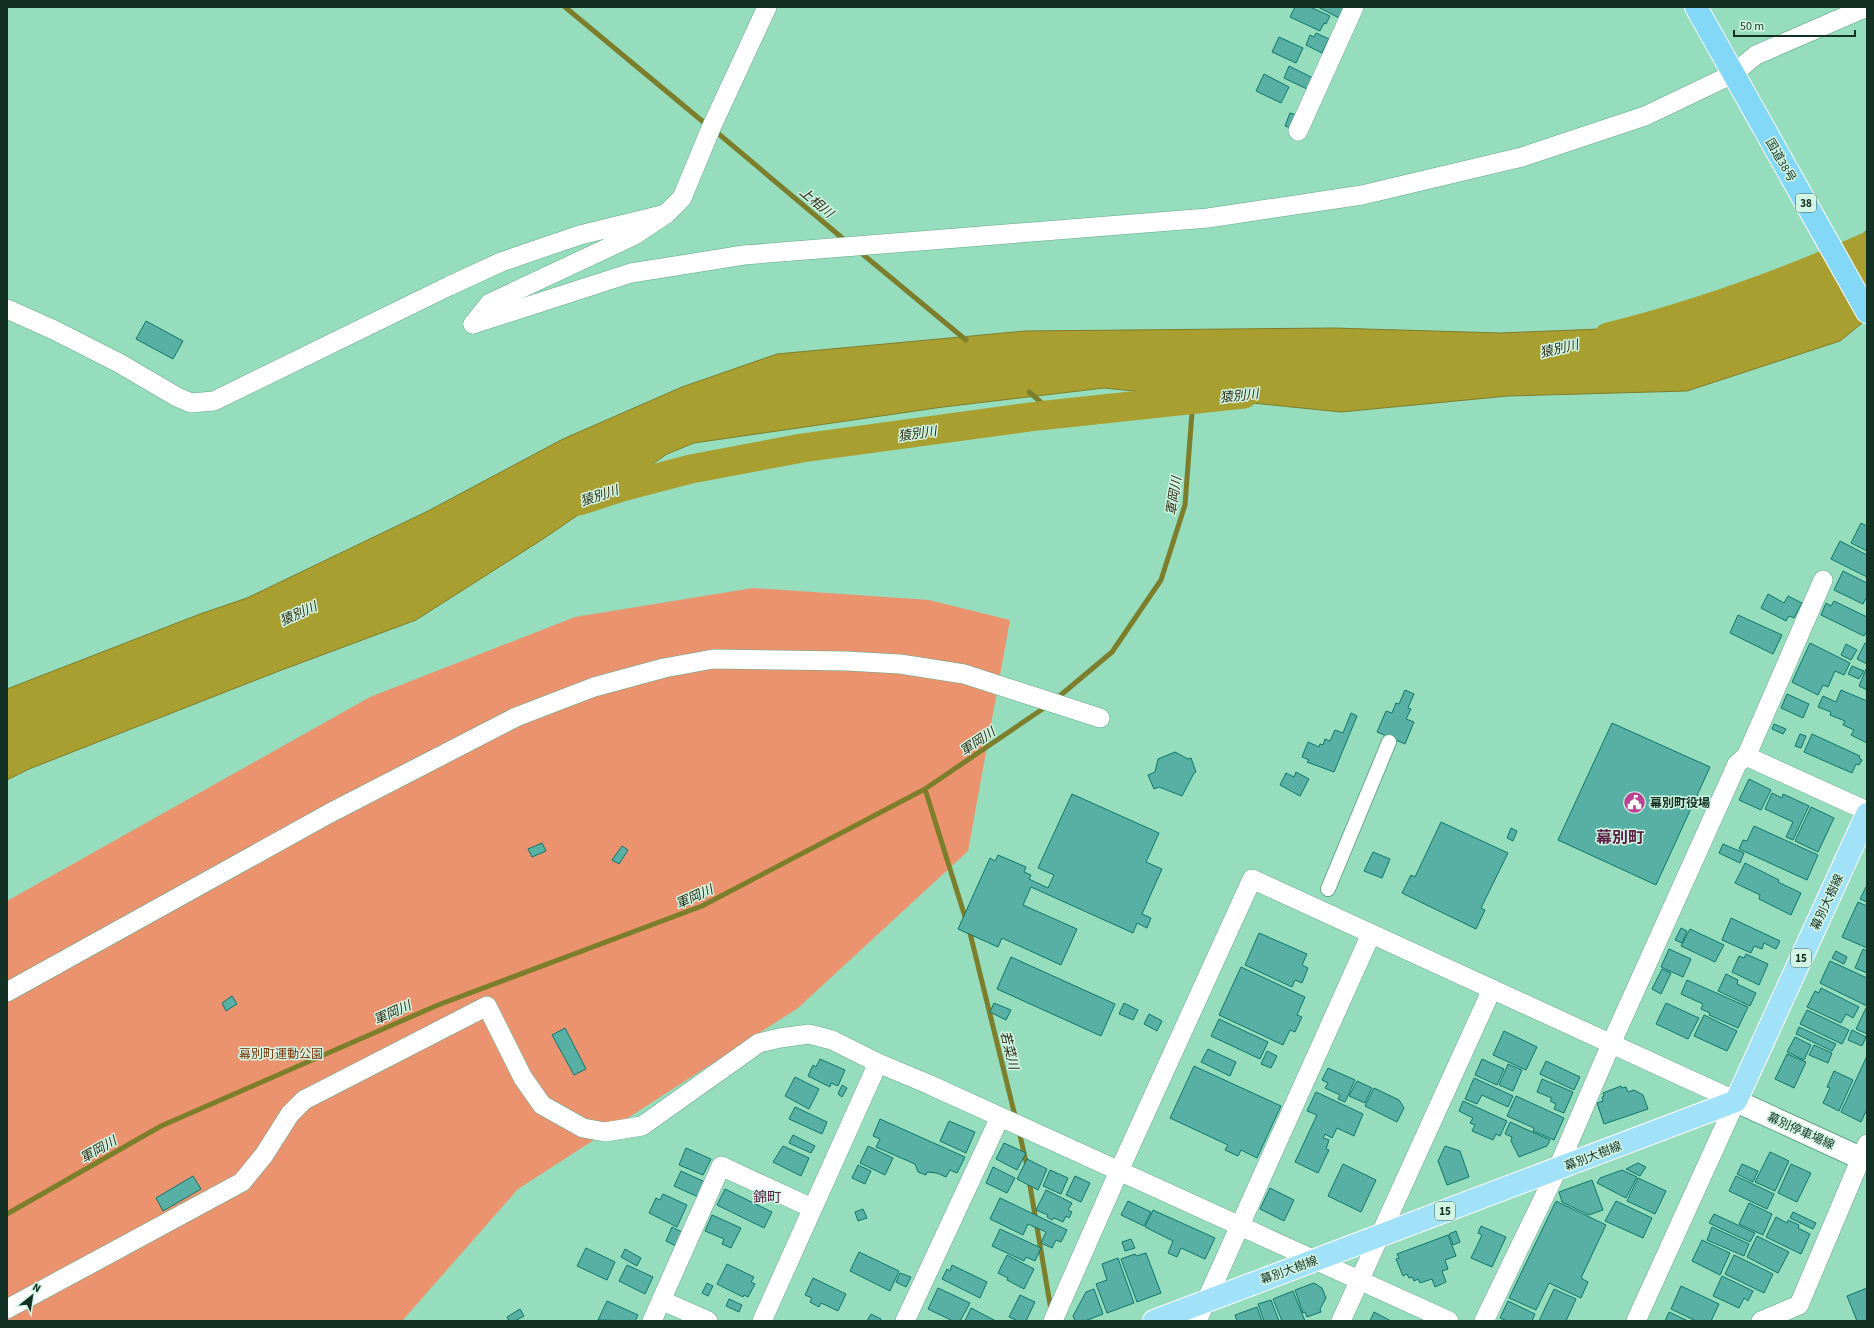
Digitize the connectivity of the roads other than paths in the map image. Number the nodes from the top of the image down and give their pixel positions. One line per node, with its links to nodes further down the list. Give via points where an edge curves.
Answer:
1 (766, 7): 7 (street, via 682,198)
2 (1354, 7): 6 (street)
3 (1696, 7): 5 (highway, 国道38号 / 38)
4 (1866, 7): 5 (street, via 1756,55)
5 (1733, 74): 7 (street, via 1645,116 1522,157 1362,195 1208,218 744,255 631,273 473,324 490,303 633,236); 9 (highway, 国道38号 / 38)
6 (1298, 131)
7 (666, 214): 8 (street, via 580,235 501,262 214,401 191,403 176,397 119,363)
8 (7, 309)
9 (1867, 312)
10 (1823, 580): 13 (street)
11 (1100, 718): 19 (street, via 964,674 900,664 713,660 664,668 594,687 516,717 330,813)
12 (1389, 742): 16 (street)
13 (1746, 756): 14 (street); 20 (street, via 1737,764)
14 (1867, 811)
15 (1867, 814): 22 (main road, 幕別大樹線 / 15)
16 (1328, 889)
17 (1371, 934): 18 (street); 26 (street, via 1252,879); 28 (street)
18 (1492, 989): 20 (street); 29 (street)
19 (7, 992)
20 (1611, 1044): 22 (street); 25 (street)
21 (878, 1063): 23 (street); 27 (street); 34 (street, via 832,1040 808,1034 759,1043 642,1126 605,1132 583,1128 542,1105 523,1078 486,1006 304,1100 290,1114 264,1155 242,1182)
22 (1736, 1102): 24 (main road, 幕別停車場線); 25 (main road, 幕別大樹線 / 15); 45 (street)
23 (1000, 1117): 26 (street); 38 (street)
24 (1865, 1154): 46 (street, via 1799,1306)
25 (1557, 1170): 29 (main road, 幕別大樹線 / 15); 44 (street)
26 (1119, 1171): 28 (street); 39 (street)
27 (812, 1208): 32 (street, via 721,1166); 37 (street)
28 (1239, 1225): 30 (street); 33 (street)
29 (1379, 1236): 30 (main road, 幕別大樹線 / 15); 31 (street)
30 (1317, 1260): 31 (street); 33 (main road, 幕別大樹線 / 15)
31 (1360, 1280): 42 (street); 43 (street)
32 (663, 1301): 35 (street); 36 (street)
33 (1206, 1301): 40 (main road, 幕別大樹線 / 15); 41 (street)
34 (7, 1309)
35 (652, 1321)
36 (708, 1321)
37 (762, 1321)
38 (905, 1321)
39 (1053, 1321)
40 (1154, 1321)
41 (1197, 1321)
42 (1341, 1321)
43 (1449, 1321)
44 (1484, 1321)
45 (1636, 1321)
46 (1761, 1321)

